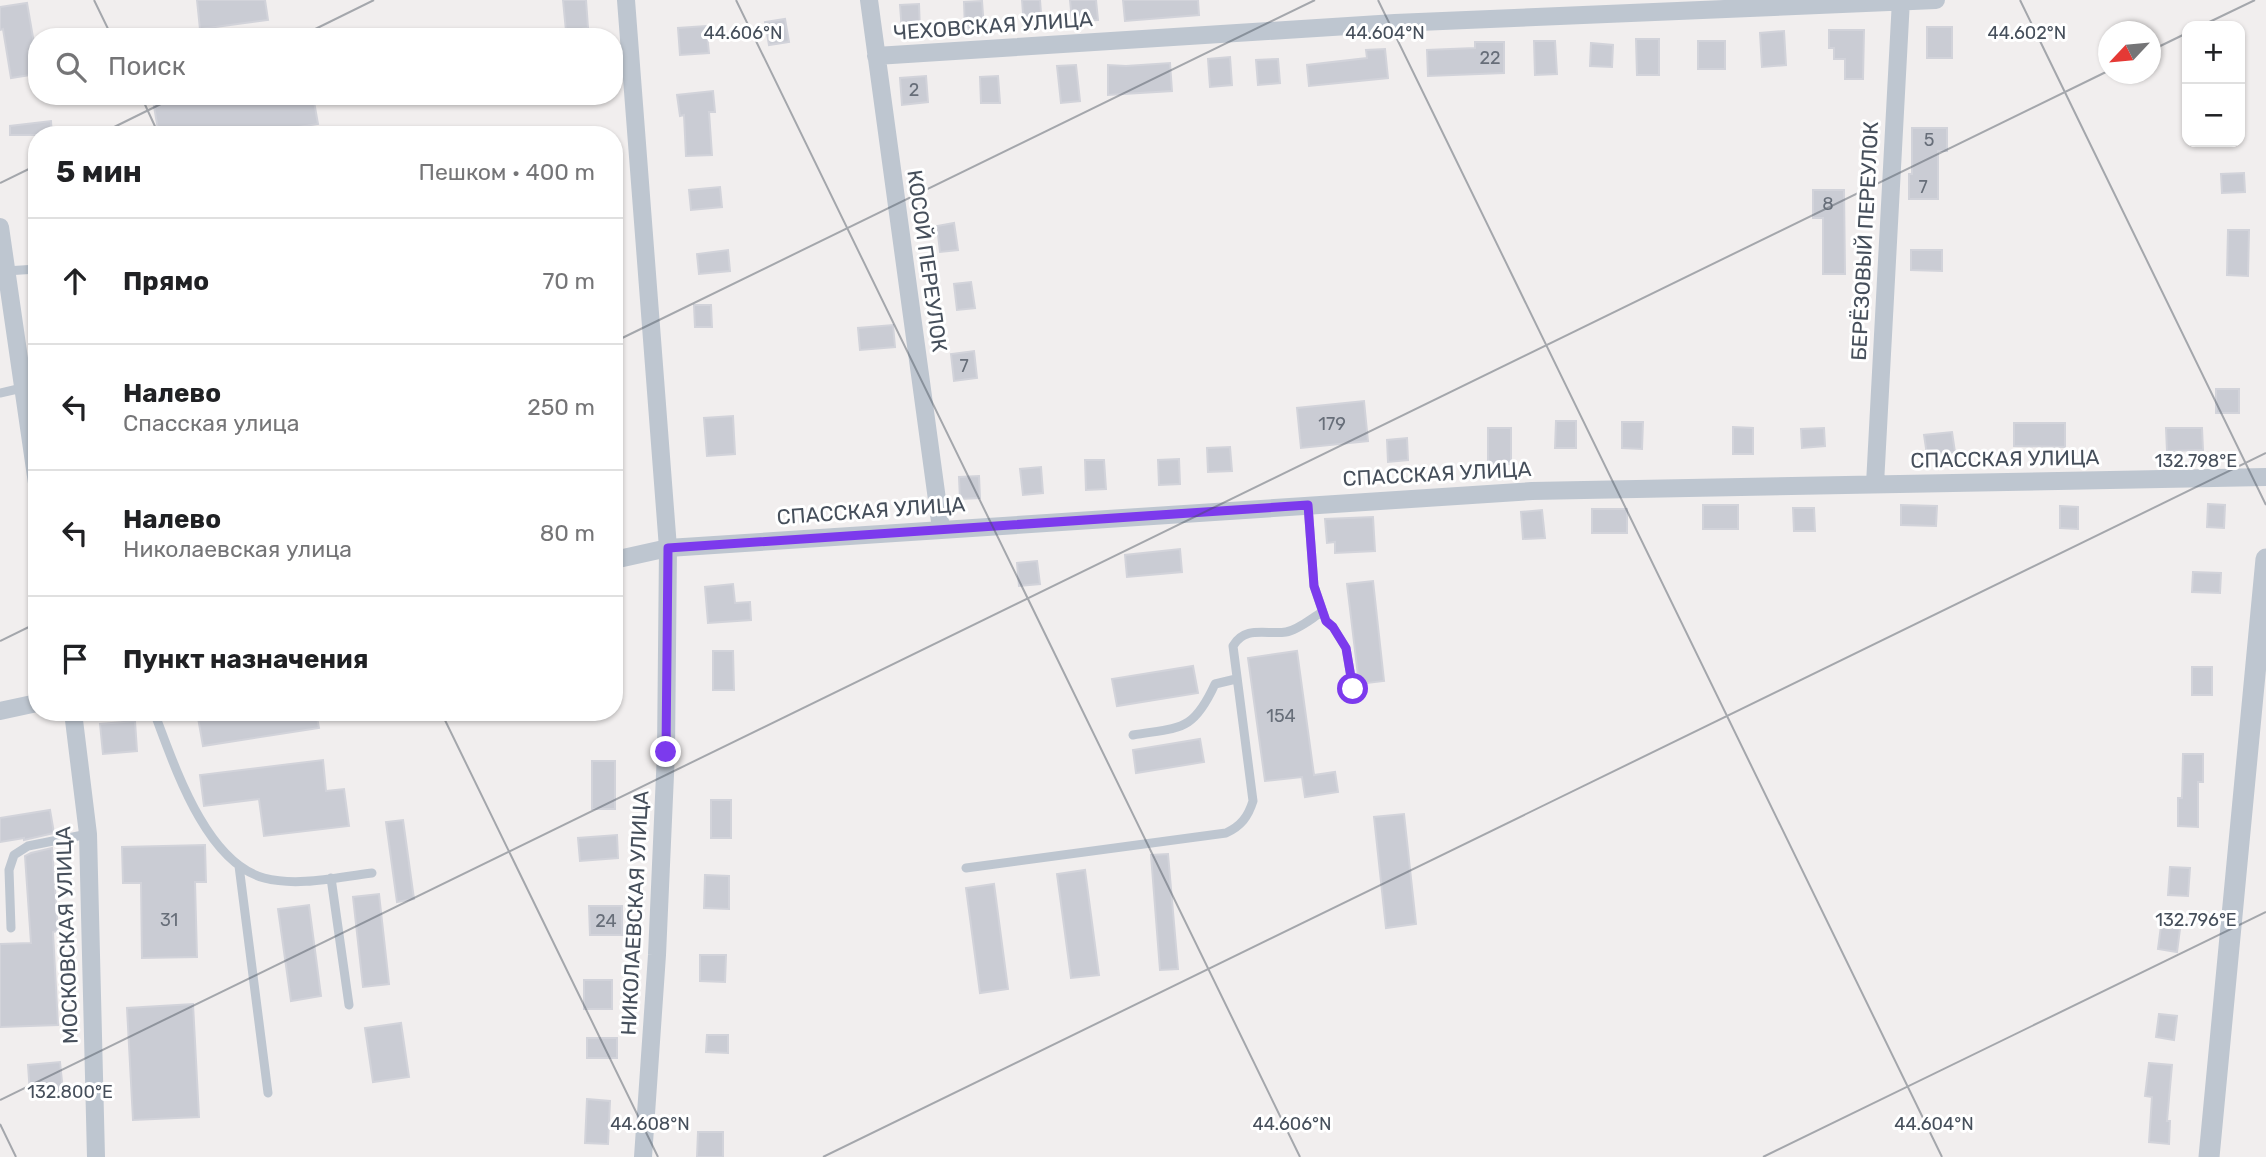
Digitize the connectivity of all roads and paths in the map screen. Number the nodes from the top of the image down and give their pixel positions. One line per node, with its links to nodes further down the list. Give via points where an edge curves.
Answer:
1 (626, 0): 16 (street, НИКОЛАЕВСКАЯ УЛИЦА)
2 (869, 0): 5 (street, КОСОЙ ПЕРЕУЛОК)
3 (1936, 0): 4 (street)
4 (1901, 1): 5 (street, ЧЕХОВСКАЯ УЛИЦА, via 1395,23); 13 (street, БЕРЁЗОВЫЙ ПЕРЕУЛОК)
5 (876, 56): 15 (street, КОСОЙ ПЕРЕУЛОК)
6 (0, 227): 8 (street)
7 (28, 270): 8 (lane)
8 (6, 271): 9 (street)
9 (22, 388): 10 (lane); 11 (street)
10 (0, 393)
11 (28, 426)
12 (2266, 477): 13 (street, СПАССКАЯ УЛИЦА)
13 (1875, 484): 14 (street, СПАССКАЯ УЛИЦА, via 1532,491)
14 (1308, 505): 15 (street, СПАССКАЯ УЛИЦА); 19 (lane, via 1314,586)
15 (942, 529): 16 (street, СПАССКАЯ УЛИЦА)
16 (668, 548): 17 (street, СПАССКАЯ УЛИЦА); 36 (street, НИКОЛАЕВСКАЯ УЛИЦА, via 665,779)
17 (623, 558)
18 (2266, 559): 37 (street)
19 (1322, 612): 20 (lane, via 1289,632 1250,632 1238,638 1233,646); 21 (lane, via 1346,648)
20 (1236, 679): 26 (lane, via 1215,684 1193,722); 29 (lane, via 1253,800 1239,827 1226,833)
21 (1353, 689)
22 (28, 705): 23 (street)
23 (0, 711)
24 (74, 721): 27 (street, МОСКОВСКАЯ УЛИЦА)
25 (158, 721): 28 (lane, via 193,808)
26 (1133, 735)
27 (88, 834): 32 (lane, via 28,846 14,855 9,870); 35 (street, МОСКОВСКАЯ УЛИЦА)
28 (239, 866): 31 (lane, via 263,878 289,882); 34 (lane)
29 (966, 868)
30 (372, 873): 31 (lane)
31 (331, 878): 33 (lane)
32 (11, 928)
33 (349, 1005)
34 (268, 1093)
35 (96, 1157)
36 (643, 1157)
37 (2209, 1157)

